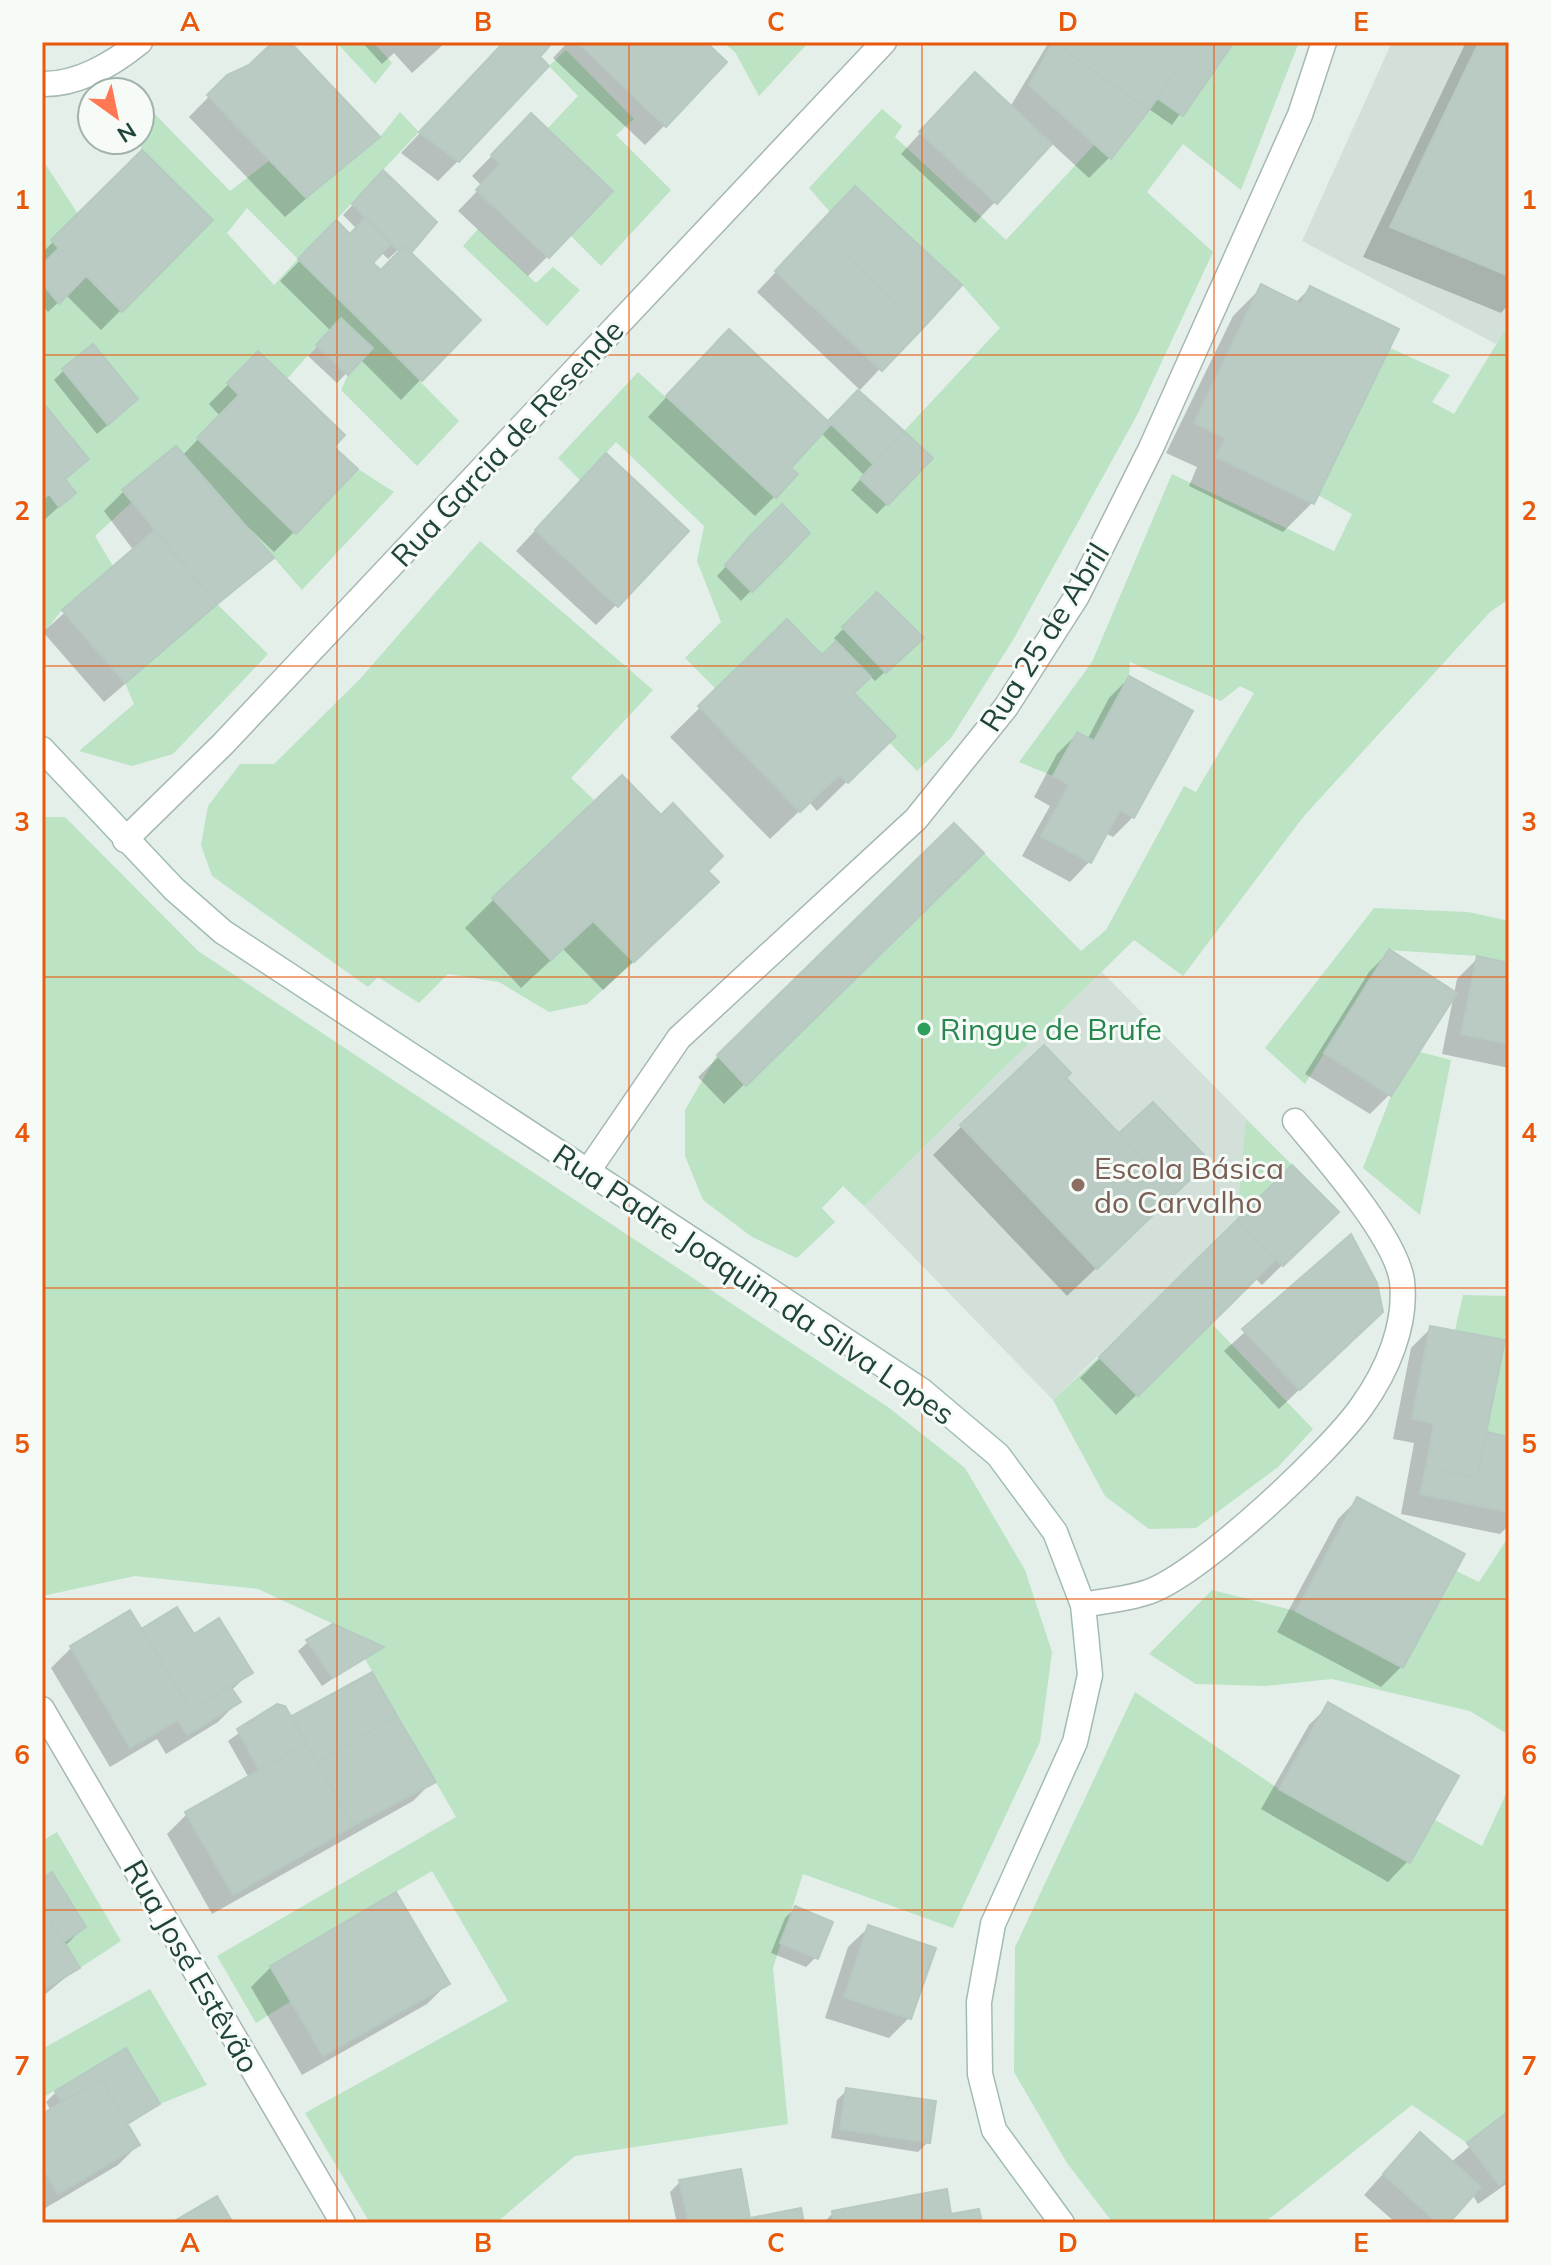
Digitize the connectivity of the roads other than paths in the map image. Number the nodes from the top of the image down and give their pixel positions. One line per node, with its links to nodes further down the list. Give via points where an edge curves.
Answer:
1 (140, 42): 4 (street, via 117,61 60,85)
2 (884, 42): 6 (street, Rua Garcia de Resende, via 234,733)
3 (1324, 42): 8 (street, Rua 25 de Abril, via 1300,115 1151,448 1077,596 1006,707 916,819 679,1038)
4 (42, 84)
5 (42, 749): 6 (street, Rua Padre Joaquim da Silva Lopes)
6 (125, 840): 8 (street, Rua Padre Joaquim da Silva Lopes, via 223,932)
7 (1295, 1121): 9 (street, via 1355,1194 1402,1279 1401,1321 1386,1366 1361,1407 1302,1471 1213,1552 1150,1592)
8 (588, 1171): 9 (street, Rua Padre Joaquim da Silva Lopes, via 921,1390 998,1455 1055,1532)
9 (1083, 1605): 12 (street, Rua Padre Joaquim da Silva Lopes, via 1090,1675 1075,1742 993,1924 979,2002 980,2074 994,2130)
10 (42, 1709): 11 (street, Rua José Estêvão)
11 (343, 2223)
12 (1062, 2223)

